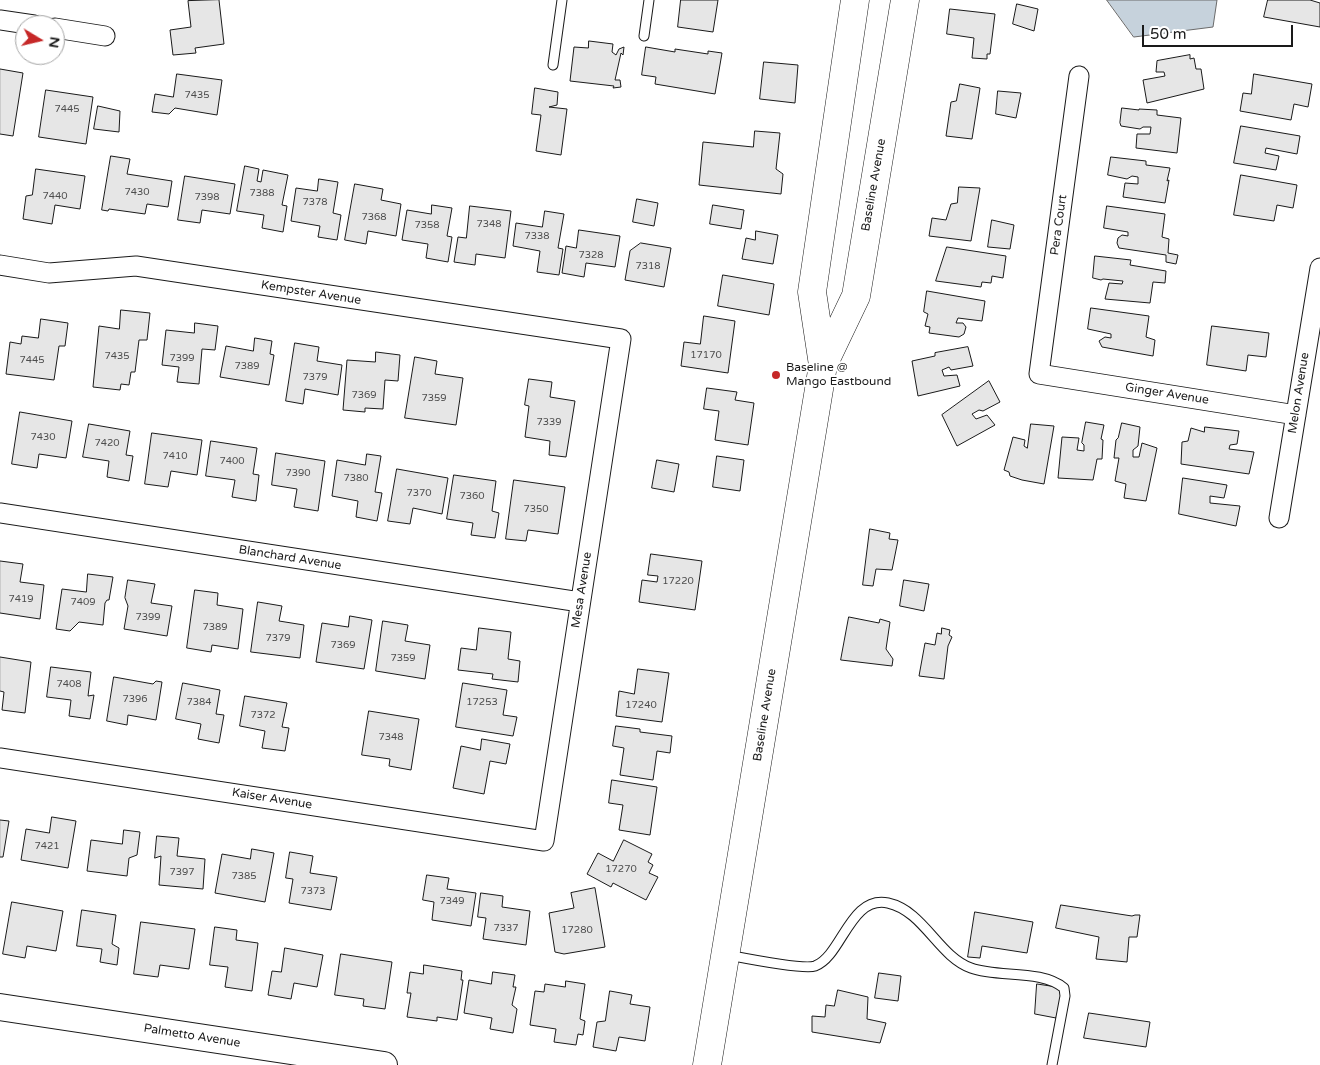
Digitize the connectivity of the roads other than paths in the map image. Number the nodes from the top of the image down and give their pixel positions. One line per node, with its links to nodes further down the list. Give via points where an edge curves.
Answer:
1 (562, 0): 10 (lane)
2 (649, 0): 9 (lane)
3 (855, 0): 15 (main road, Baseline Avenue, via 812,292)
4 (906, 0): 15 (main road, Baseline Avenue, via 856,296)
5 (0, 20): 6 (street)
6 (15, 22)
7 (65, 30): 8 (street)
8 (105, 36)
9 (644, 36)
10 (553, 65)
11 (1079, 76): 16 (street, Pera Court)
12 (0, 265): 14 (street, Kempster Avenue, via 49,273 136,266)
13 (1320, 268): 17 (street, Melon Avenue)
14 (621, 339): 20 (street, Mesa Avenue)
15 (823, 364): 23 (main road, Baseline Avenue)
16 (1039, 374): 17 (street, Ginger Avenue)
17 (1296, 415): 19 (street, Melon Avenue)
18 (0, 513): 20 (street, Blanchard Avenue)
19 (1279, 518)
20 (580, 602): 22 (street, Mesa Avenue)
21 (0, 758): 22 (street, Kaiser Avenue)
22 (544, 840)
23 (725, 955): 26 (main road, Baseline Avenue); 27 (lane, via 813,967 825,960 843,933 872,903 902,907 959,963 973,969 1052,981 1064,988)
24 (0, 1007): 25 (street, Palmetto Avenue)
25 (384, 1065)
26 (707, 1065)
27 (1052, 1065)

